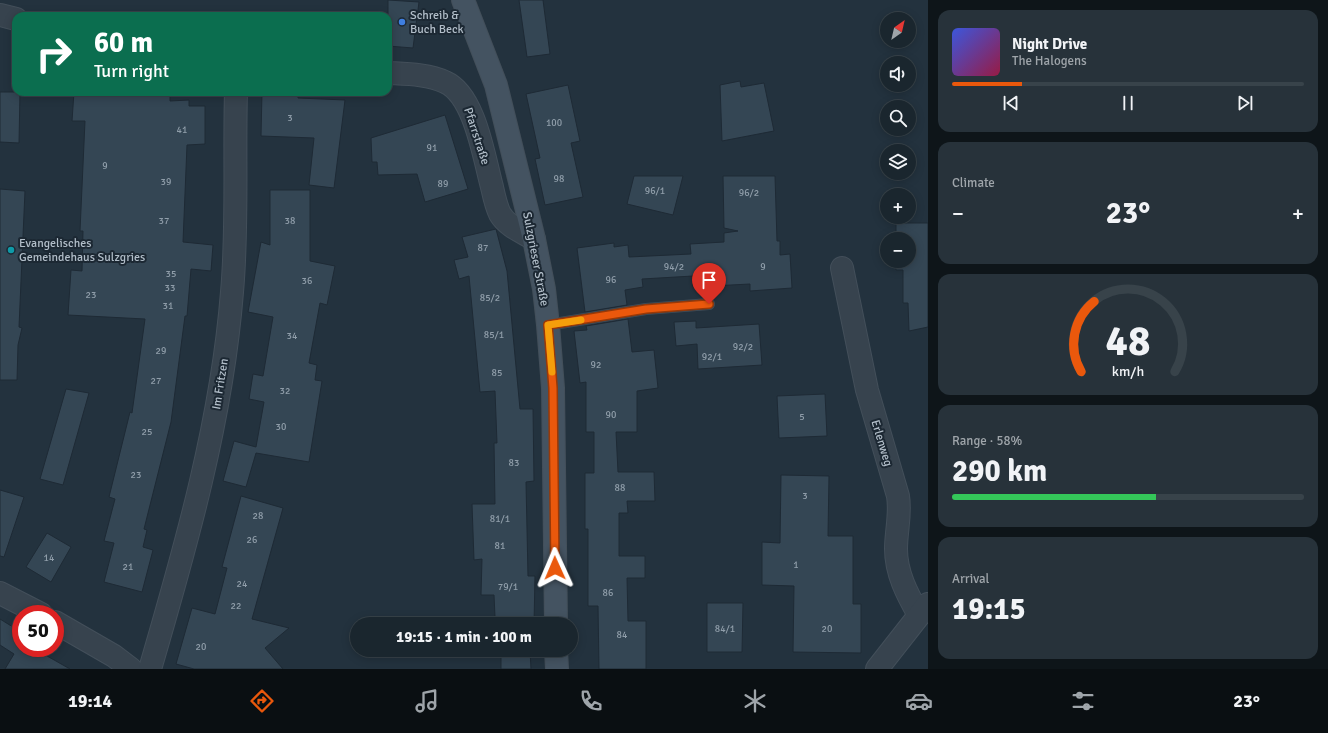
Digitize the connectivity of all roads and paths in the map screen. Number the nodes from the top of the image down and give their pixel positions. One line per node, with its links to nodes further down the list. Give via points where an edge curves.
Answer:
1 (463, 0): 6 (main road, Sulzgrieser Straße, via 496,85)
2 (0, 15): 3 (street)
3 (12, 18)
4 (392, 74): 6 (street, Pfarrstraße, via 440,80 450,84 459,93 467,104 500,214 510,224)
5 (236, 96): 17 (street, Im Fritzen, via 234,268 225,356 201,484)
6 (534, 239): 9 (main road, Sulzgrieser Straße)
7 (842, 268): 12 (street, Erlenweg, via 867,390 898,496 897,560 905,591)
8 (709, 304): 9 (lane, via 646,309)
9 (548, 325): 13 (main road, Sulzgrieser Straße, via 553,388)
10 (0, 592): 11 (street)
11 (24, 605)
12 (923, 610): 19 (street)
13 (556, 617)
14 (64, 627): 16 (street, via 114,656)
15 (556, 657): 18 (main road)
16 (131, 669)
17 (150, 669)
18 (557, 669)
19 (877, 669)

